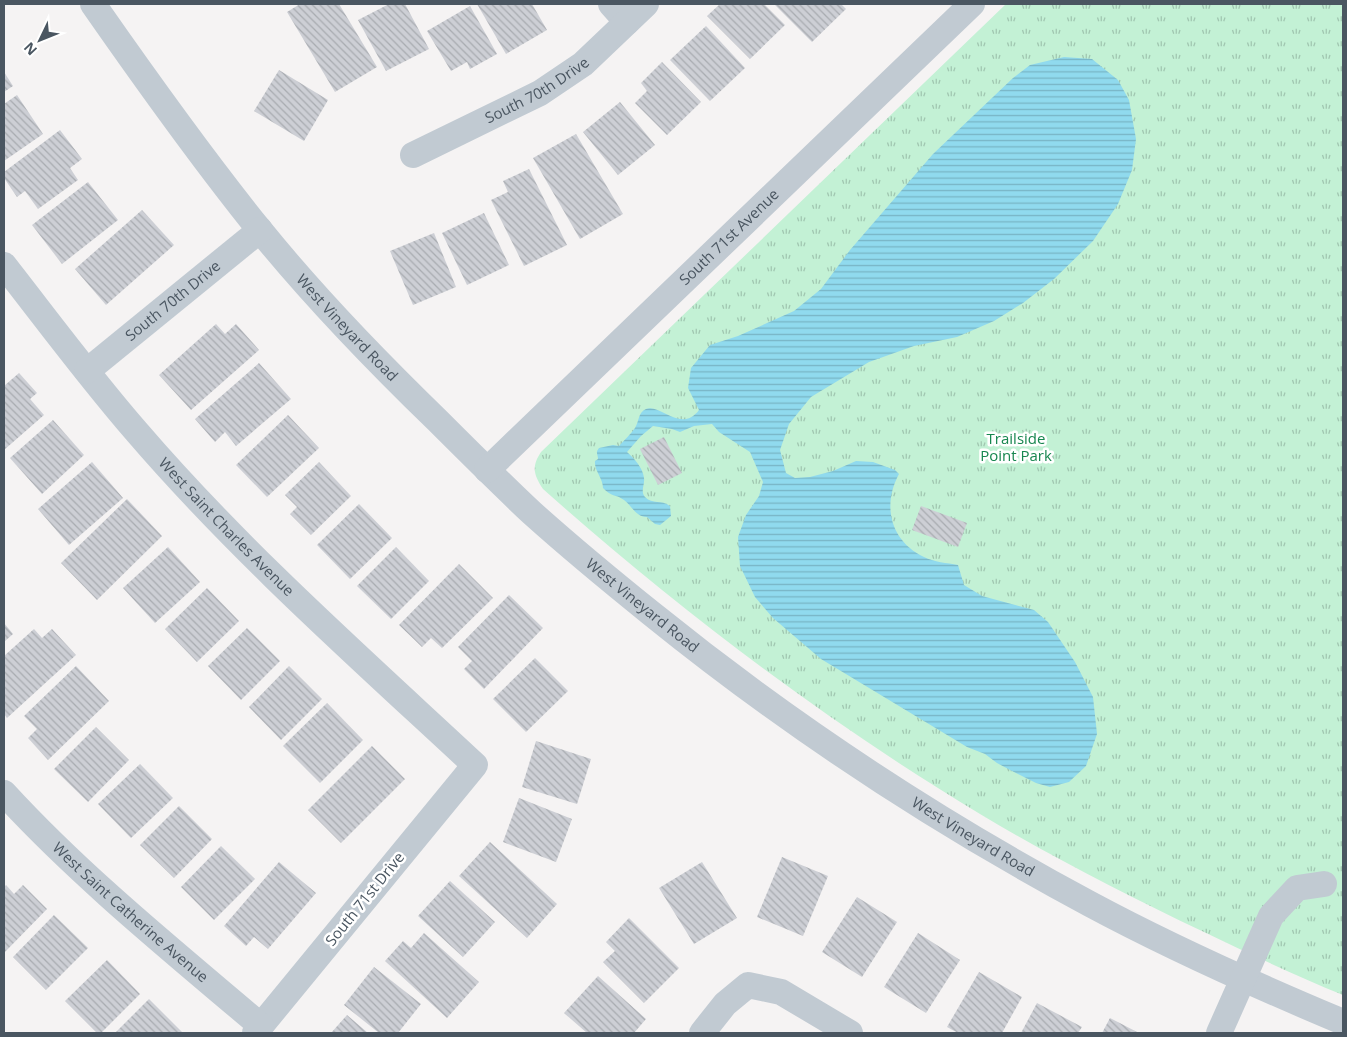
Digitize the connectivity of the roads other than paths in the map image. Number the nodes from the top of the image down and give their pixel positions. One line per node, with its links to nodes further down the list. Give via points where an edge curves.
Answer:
1 (93, 4): 6 (street, West Vineyard Road)
2 (646, 4): 4 (street, South 70th Drive)
3 (972, 4): 9 (street, South 71st Avenue)
4 (619, 13): 5 (street, South 70th Drive, via 583,64 540,93)
5 (412, 155)
6 (260, 230): 8 (street, South 70th Drive); 9 (street, West Vineyard Road, via 379,364)
7 (4, 265): 8 (street, West Saint Charles Avenue)
8 (87, 372): 10 (street, West Saint Charles Avenue, via 227,530 311,613)
9 (487, 470): 13 (street, West Vineyard Road, via 591,565 671,629 862,769 1092,905)
10 (476, 765): 15 (street, South 71st Drive)
11 (5, 796): 15 (street, West Saint Catherine Avenue)
12 (1324, 884): 13 (street, via 1297,888 1271,916)
13 (1243, 978): 14 (street, West Vineyard Road); 18 (street)
14 (1343, 1022)
15 (258, 1030)
16 (702, 1033): 17 (street, via 725,1004 748,985 781,992)
17 (850, 1033)
18 (1219, 1033)

